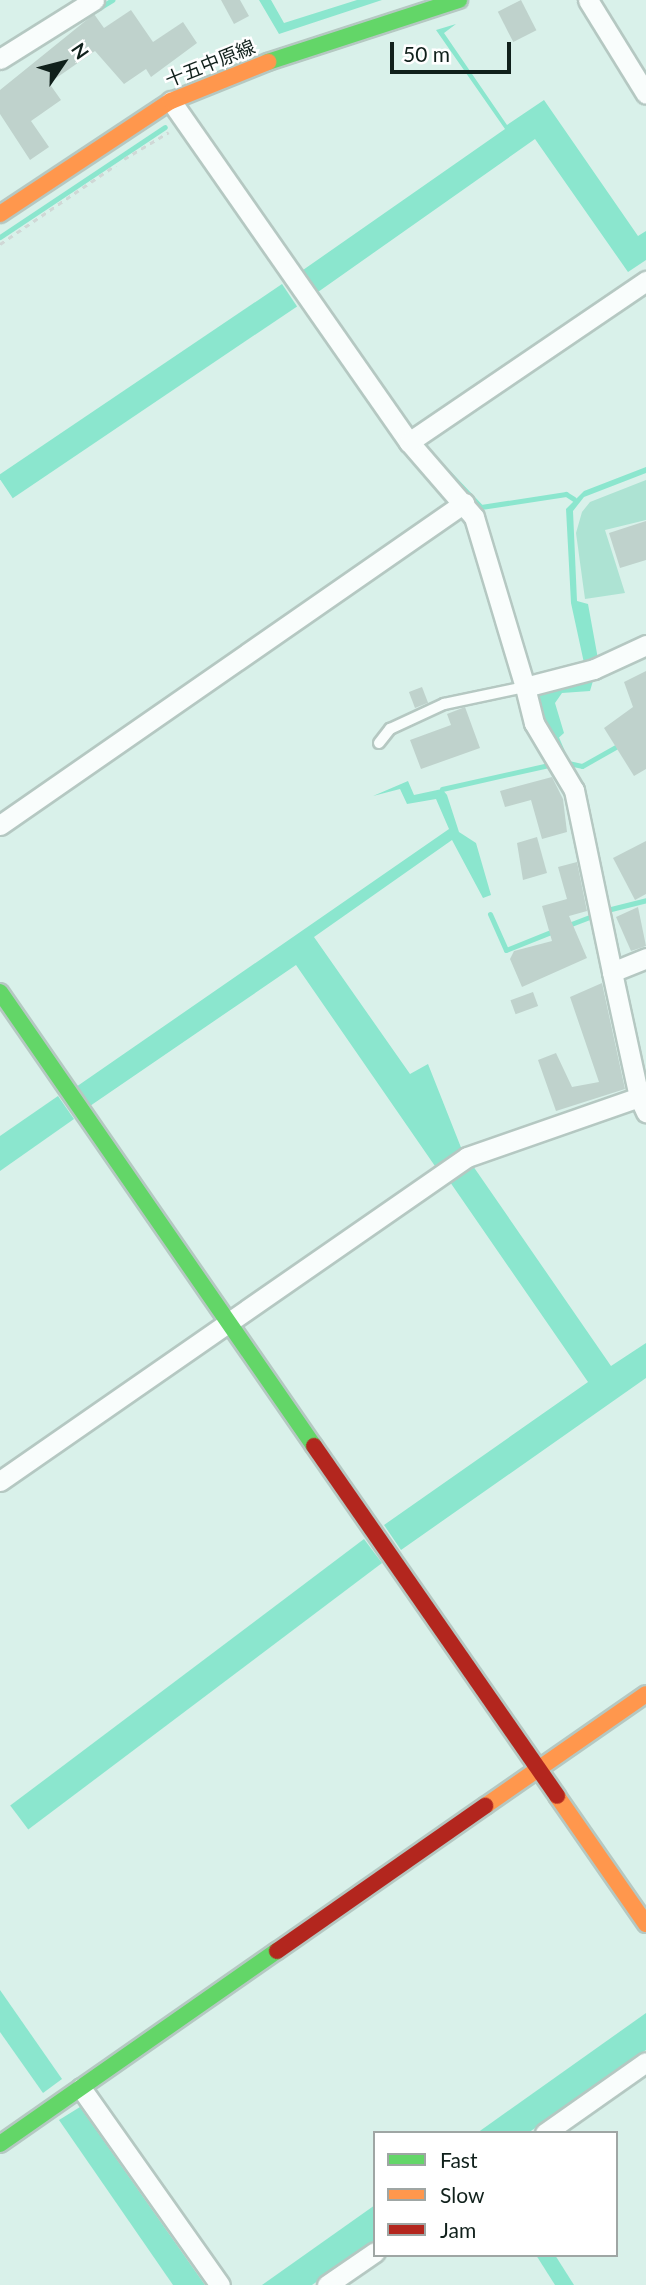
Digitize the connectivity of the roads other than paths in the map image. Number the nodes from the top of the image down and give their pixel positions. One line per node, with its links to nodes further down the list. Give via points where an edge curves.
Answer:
1 (94, 0): 4 (street)
2 (459, 0): 6 (street, 十五中原線)
3 (588, 0): 5 (street)
4 (0, 59)
5 (646, 94)
6 (171, 101): 7 (street, 十五中原線); 9 (street)
7 (0, 214)
8 (646, 281): 9 (street)
9 (409, 442): 10 (street)
10 (464, 503): 12 (street, via 474,517); 14 (street)
11 (646, 645): 12 (street, via 594,669)
12 (526, 687): 13 (lane, via 444,704 390,729); 16 (street, via 534,723 574,790)
13 (379, 743)
14 (0, 825)
15 (646, 958): 16 (street)
16 (612, 972): 18 (street)
17 (0, 992): 19 (street)
18 (643, 1105): 19 (street, via 467,1157)
19 (230, 1321): 20 (street); 22 (street)
20 (0, 1481)
21 (646, 1694): 22 (street)
22 (540, 1769): 23 (street); 25 (street)
23 (646, 1923)
24 (646, 2062): 26 (street)
25 (81, 2088): 27 (street); 29 (street)
26 (548, 2131)
27 (0, 2144)
28 (373, 2253): 30 (street)
29 (220, 2285)
30 (327, 2285)

